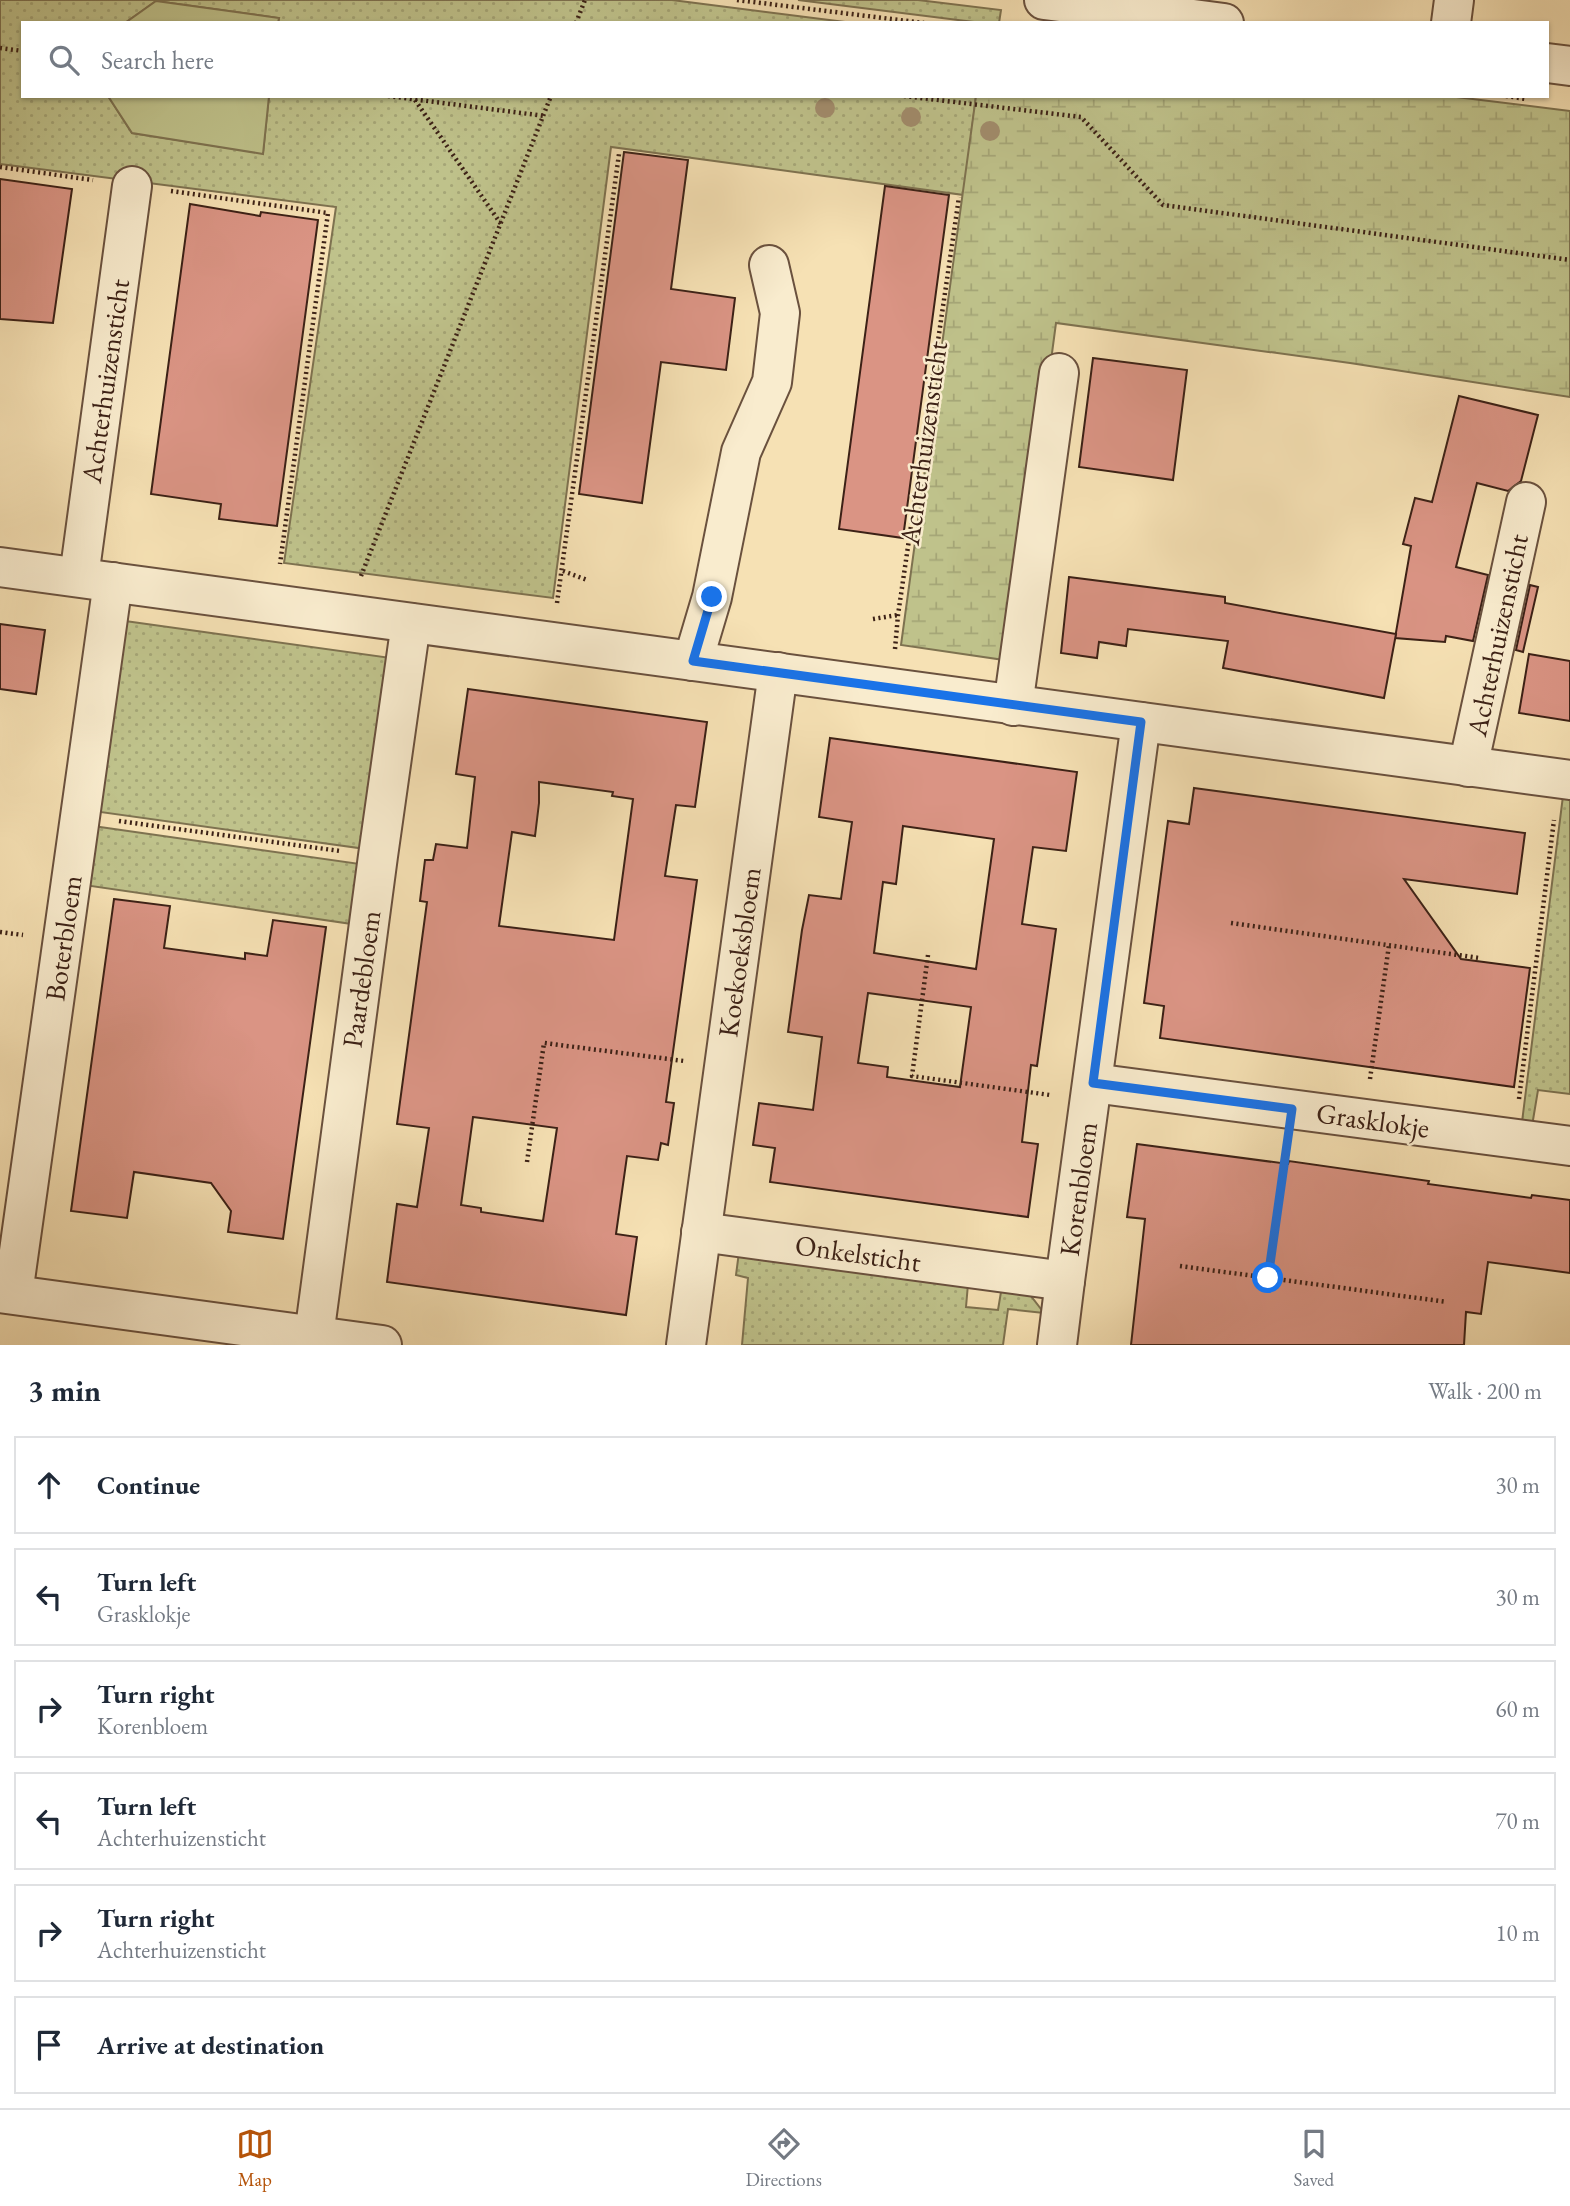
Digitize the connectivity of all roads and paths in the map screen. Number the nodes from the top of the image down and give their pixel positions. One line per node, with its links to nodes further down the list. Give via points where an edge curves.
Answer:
1 (585, 0): 5 (path)
2 (737, 0): 6 (path)
3 (1044, 0): 7 (street)
4 (1454, 0): 8 (street)
5 (577, 21)
6 (908, 21)
7 (1208, 21)
8 (1451, 21)
9 (0, 48): 10 (path)
10 (21, 51)
11 (1549, 64): 12 (street)
12 (1570, 66)
13 (401, 98): 16 (path)
14 (550, 98): 17 (path)
15 (920, 98): 23 (path, via 1081,117 1163,205)
16 (414, 100): 17 (path); 22 (path)
17 (545, 116): 22 (path)
18 (619, 154): 28 (path)
19 (132, 186): 29 (street, Achterhuizensticht)
20 (959, 197): 33 (path, Achterhuizensticht)
21 (328, 213): 31 (path)
22 (501, 225): 32 (path, via 362,576)
23 (1570, 260)
24 (769, 265): 37 (street, via 780,313 772,382 741,452 712,597)
25 (1059, 373): 40 (street)
26 (1526, 502): 42 (street, Achterhuizensticht)
27 (0, 566): 29 (street, Achterhuizensticht)
28 (563, 571): 30 (path); 36 (path)
29 (96, 579): 31 (street, Achterhuizensticht); 44 (street, Boterbloem)
30 (587, 580)
31 (274, 604): 32 (street, Achterhuizensticht)
32 (357, 615): 35 (street, Achterhuizensticht)
33 (898, 615): 34 (path); 39 (path, Achterhuizensticht)
34 (873, 619)
35 (411, 623): 36 (street, Achterhuizensticht); 45 (street, Paardebloem)
36 (550, 642): 37 (street, Achterhuizensticht)
37 (693, 661): 38 (street, Achterhuizensticht)
38 (778, 673): 39 (street, Achterhuizensticht); 50 (street, Koekoeksbloem)
39 (892, 688): 40 (street, Achterhuizensticht)
40 (1013, 706): 41 (street, Achterhuizensticht)
41 (1141, 722): 42 (street, Achterhuizensticht); 51 (street, Korenbloem)
42 (1468, 767): 43 (street, Achterhuizensticht)
43 (1564, 779): 54 (path)
44 (80, 815): 45 (path); 61 (street, Boterbloem)
45 (378, 856): 63 (street, Paardebloem)
46 (1231, 923): 47 (path)
47 (1390, 945): 49 (path); 53 (path)
48 (928, 956): 51 (path, via 912,1076)
49 (1479, 958)
50 (724, 1066): 56 (path, via 544,1043); 57 (street, Koekoeksbloem)
51 (1092, 1092): 52 (street, Grasklokje); 60 (street, Korenbloem)
52 (1292, 1109): 53 (street, Grasklokje); 59 (path)
53 (1364, 1118): 54 (street, Grasklokje)
54 (1514, 1139): 55 (street, Grasklokje)
55 (1570, 1146)
56 (527, 1162)
57 (701, 1232): 60 (street, Onkelsticht); 65 (street)
58 (1180, 1266): 59 (path)
59 (1268, 1278): 62 (path)
60 (1065, 1281): 66 (street)
61 (6, 1294): 63 (street)
62 (1447, 1302)
63 (314, 1336): 64 (street)
64 (382, 1345)
65 (686, 1345)
66 (1057, 1345)

